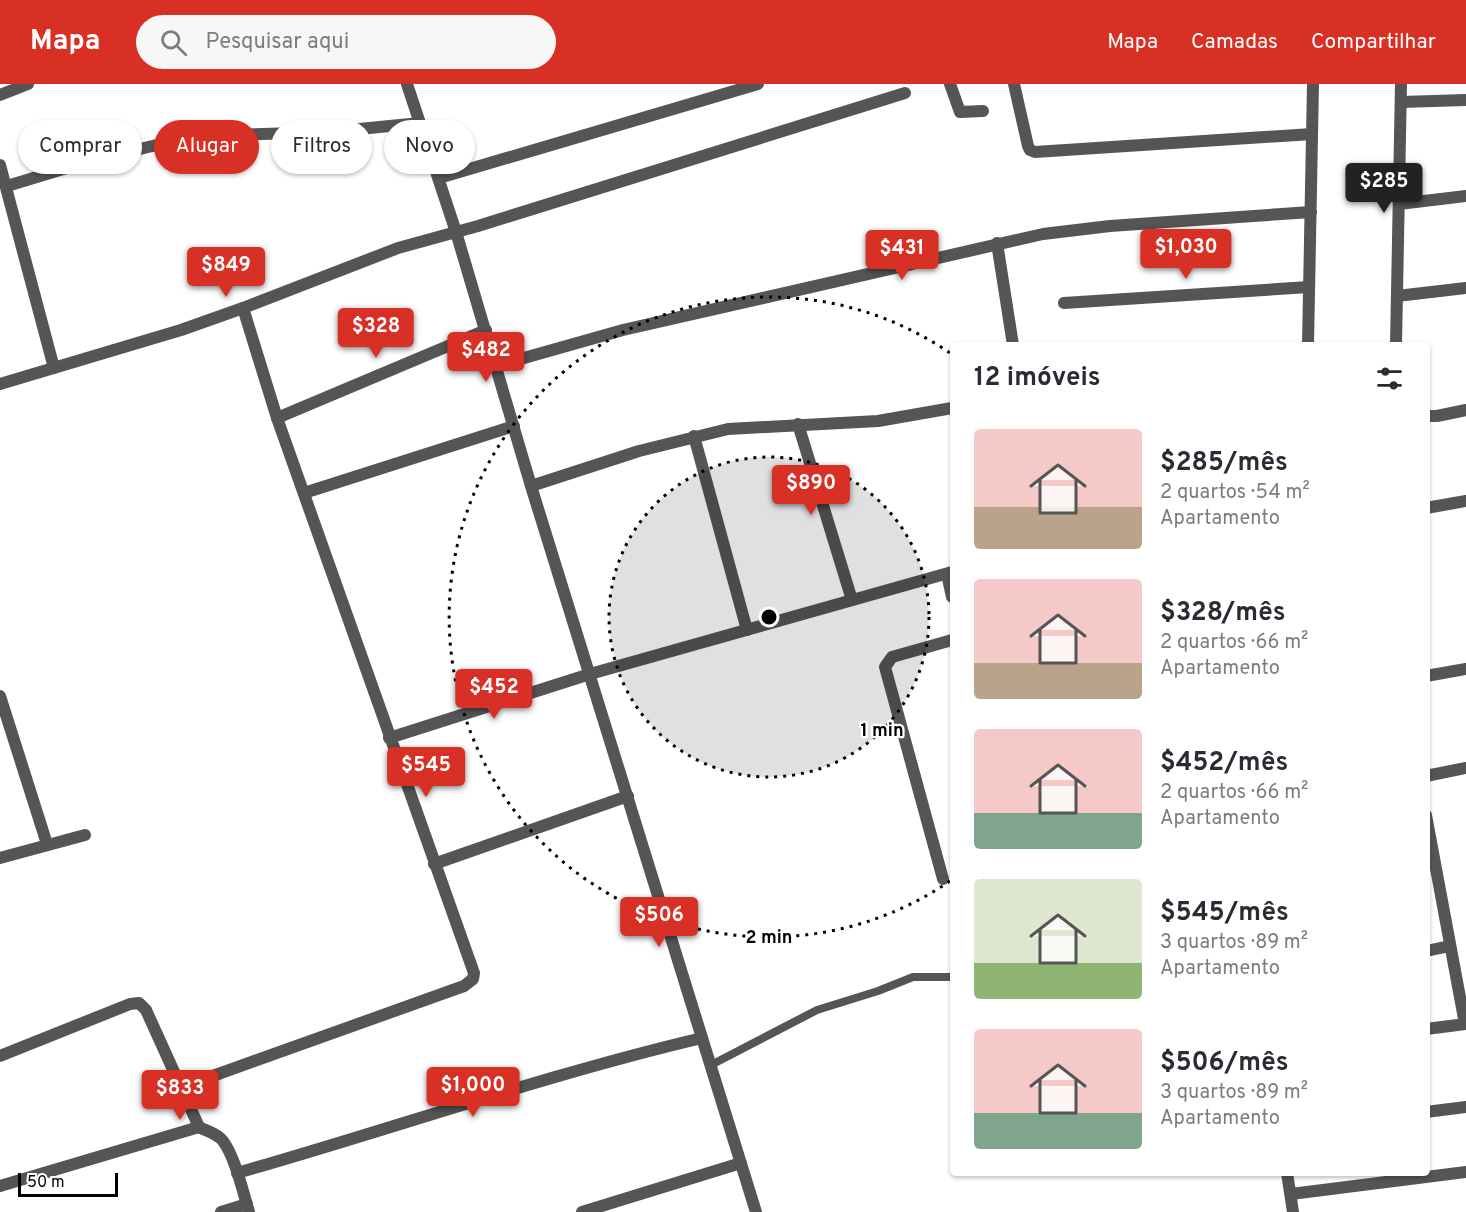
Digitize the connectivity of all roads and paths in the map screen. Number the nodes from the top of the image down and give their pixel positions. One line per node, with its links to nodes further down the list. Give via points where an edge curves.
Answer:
1 (28, 84): 9 (street)
2 (407, 84): 13 (street)
3 (758, 84): 18 (street)
4 (950, 84): 12 (street, via 960,112)
5 (1014, 84): 15 (street, via 1028,146 1035,152)
6 (1313, 84): 15 (street)
7 (1401, 84): 11 (street)
8 (905, 93): 24 (street)
9 (0, 95)
10 (1466, 100): 11 (street)
11 (1401, 102): 21 (street)
12 (983, 111)
13 (419, 120)
14 (384, 127): 19 (street, via 178,140)
15 (1312, 134): 23 (street)
16 (0, 165): 19 (street)
17 (438, 174): 18 (street)
18 (439, 178): 24 (street)
19 (7, 186): 22 (street)
20 (1466, 196): 21 (street)
21 (1400, 204): 28 (street)
22 (6, 209): 36 (street)
23 (1311, 212): 25 (street, via 1110,226); 26 (street)
24 (456, 232): 30 (street, via 398,248); 31 (street)
25 (997, 243): 32 (street); 35 (street, via 623,330)
26 (1309, 287): 29 (street); 33 (street)
27 (1466, 288): 28 (street)
28 (1397, 296): 34 (street)
29 (1064, 303)
30 (243, 308): 36 (street); 41 (street)
31 (486, 330): 35 (street); 41 (street)
32 (1013, 342)
33 (1308, 342)
34 (1396, 342)
35 (496, 366): 43 (street)
36 (54, 368): 37 (street)
37 (0, 384)
38 (950, 408): 42 (street, via 878,421)
39 (1466, 410): 40 (street)
40 (1430, 416)
41 (277, 418): 46 (street)
42 (798, 424): 44 (street, via 728,429); 50 (street)
43 (514, 426): 45 (street); 46 (street)
44 (694, 436): 45 (street); 51 (street)
45 (531, 486): 54 (street)
46 (304, 493): 57 (street)
47 (1466, 501): 48 (street)
48 (1430, 507)
49 (950, 573): 50 (street)
50 (852, 600): 51 (street)
51 (747, 630): 54 (street)
52 (950, 641): 66 (street, via 892,657 885,667)
53 (1466, 669): 55 (street)
54 (590, 674): 57 (street); 60 (street)
55 (1430, 675)
56 (0, 696): 63 (street)
57 (389, 738): 65 (street)
58 (1466, 768): 59 (street)
59 (1430, 775)
60 (628, 796): 65 (street); 72 (street)
61 (85, 835): 63 (street)
62 (1430, 837): 67 (street)
63 (47, 844): 64 (street)
64 (0, 858)
65 (434, 864): 75 (street, via 474,974 470,983)
66 (943, 879)
67 (1450, 946): 68 (street); 70 (street)
68 (1430, 950)
69 (950, 977): 74 (lane, via 913,977 817,1010)
70 (1466, 1024): 71 (street)
71 (1430, 1028)
72 (702, 1038): 74 (street); 81 (street, via 639,1053)
73 (0, 1056): 75 (street, via 140,1003)
74 (711, 1065): 79 (street)
75 (182, 1087): 78 (street)
76 (1466, 1107): 77 (street)
77 (1430, 1112)
78 (199, 1127): 81 (street, via 223,1140); 83 (street)
79 (741, 1163): 87 (street); 88 (street)
80 (1466, 1172): 84 (street)
81 (237, 1173): 85 (street)
82 (1288, 1176): 84 (street)
83 (0, 1186)
84 (1291, 1194): 89 (street)
85 (248, 1208): 86 (street)
86 (221, 1212)
87 (582, 1212)
88 (756, 1212)
89 (1293, 1212)

